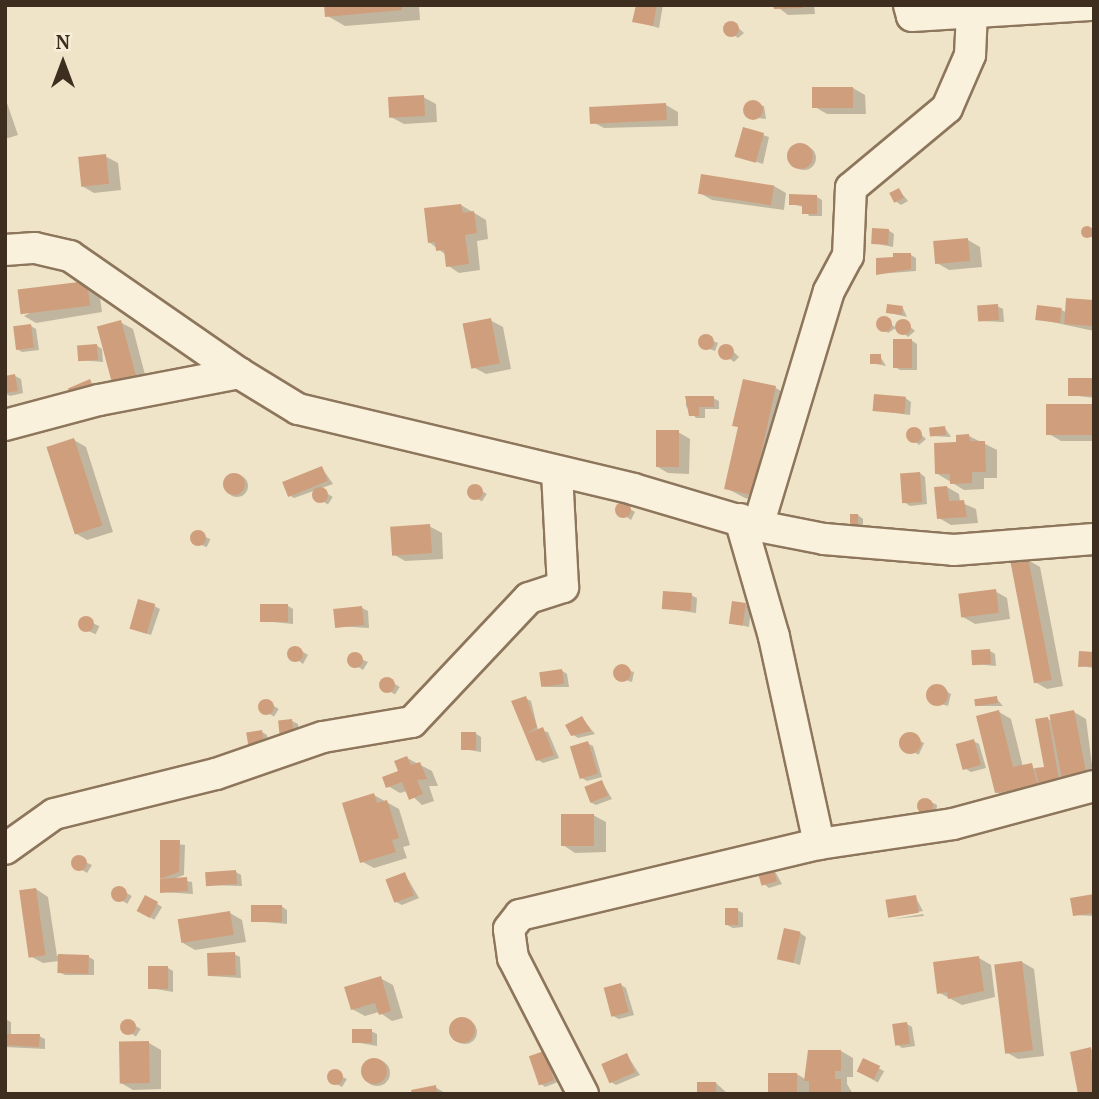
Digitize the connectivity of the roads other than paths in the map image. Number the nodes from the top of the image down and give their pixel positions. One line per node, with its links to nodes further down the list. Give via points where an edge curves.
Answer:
1 (909, 5): 3 (street, via 912,16)
2 (1094, 5): 3 (street)
3 (972, 12): 8 (street, via 970,55 947,108 851,188 848,256 829,291)
4 (5, 250): 5 (street, via 35,248 70,256)
5 (239, 373): 6 (street); 7 (street, via 298,410)
6 (5, 425)
7 (557, 472): 8 (street); 12 (street, via 563,587 529,598 412,722 323,737 216,774 54,814)
8 (749, 523): 9 (street, via 824,539 954,550); 11 (street)
9 (1094, 540)
10 (1094, 786): 11 (street, via 953,824)
11 (819, 844): 13 (street, via 551,905 513,921 509,929 513,958)
12 (5, 849)
13 (583, 1094)

